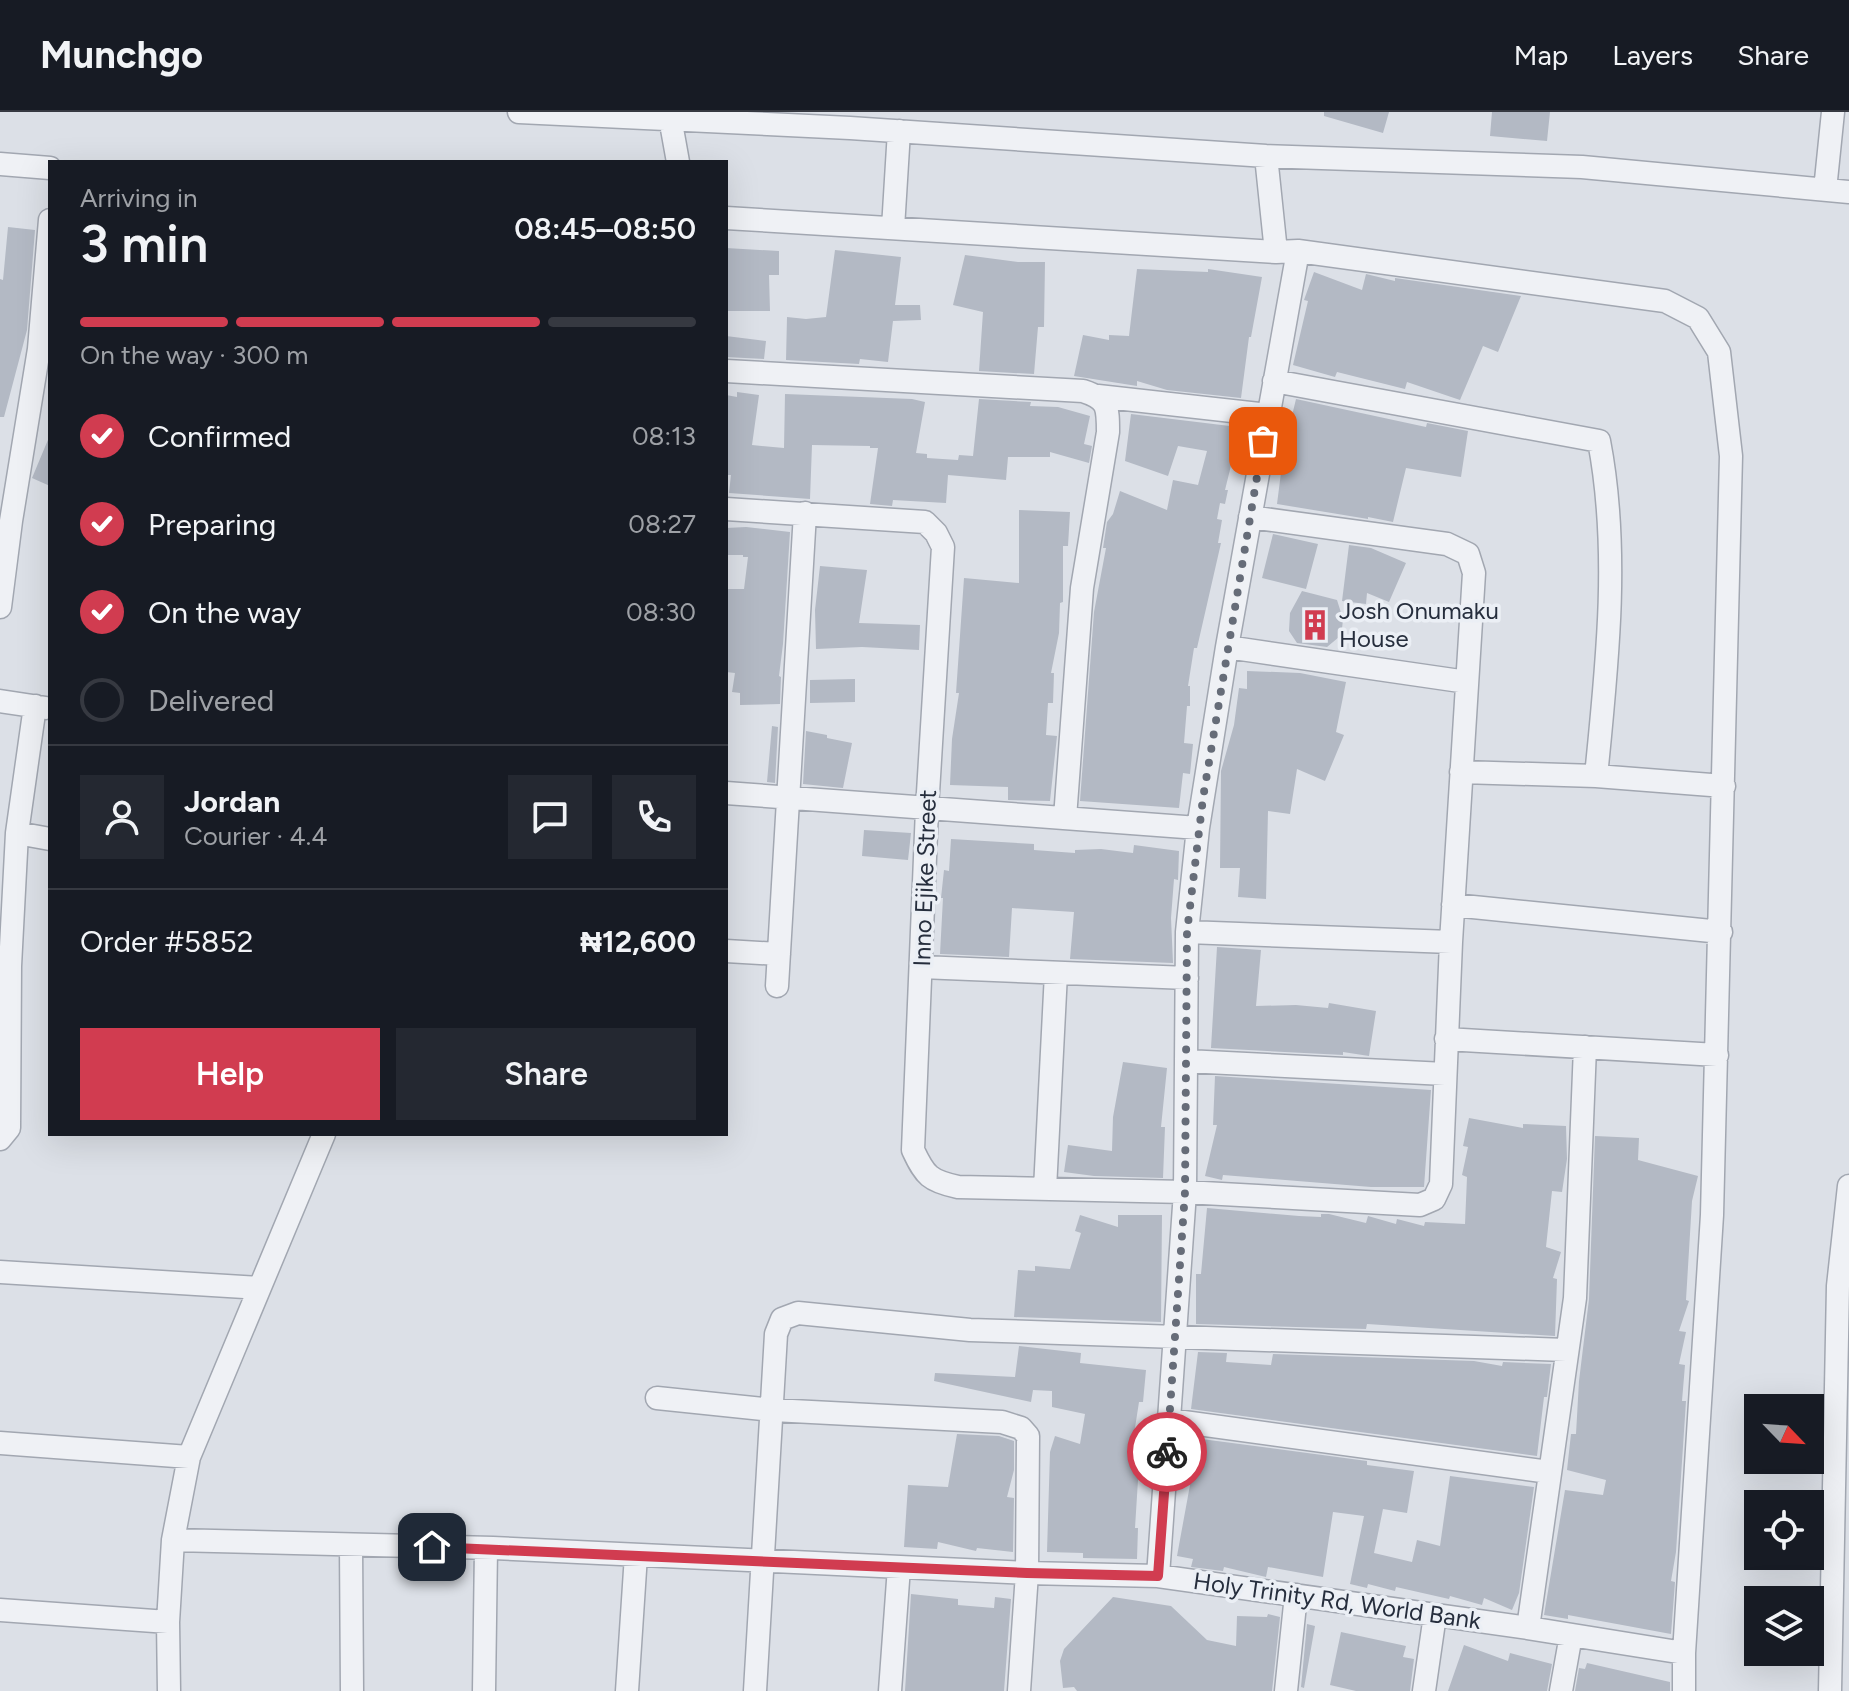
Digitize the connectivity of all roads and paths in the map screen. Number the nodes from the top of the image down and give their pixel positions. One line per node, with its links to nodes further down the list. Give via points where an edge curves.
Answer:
1 (519, 112): 3 (street)
2 (1833, 112): 10 (street)
3 (669, 116): 4 (street); 7 (street)
4 (852, 120): 5 (street)
5 (899, 131): 6 (street); 13 (street)
6 (1266, 156): 10 (street, via 1582,167); 14 (street)
7 (678, 160)
8 (0, 164): 9 (street)
9 (48, 168)
10 (1825, 190): 11 (street)
11 (1849, 192)
12 (728, 218): 13 (street)
13 (893, 228): 14 (street)
14 (1287, 252): 18 (street); 31 (street, via 1665,301 1698,318 1719,352 1731,456)
15 (48, 263): 16 (street)
16 (44, 349): 24 (street)
17 (728, 371): 19 (street)
18 (1274, 381): 20 (street); 30 (street, via 1599,441 1609,552)
19 (1098, 396): 20 (street); 35 (street, via 1108,409 1108,432 1082,588)
20 (1268, 415): 23 (street)
21 (728, 509): 22 (street, Inno Ejike Street)
22 (805, 513): 33 (street); 34 (street, Inno Ejike Street, via 925,522 943,547)
23 (1250, 517): 25 (street); 26 (street, via 1447,544 1468,554 1474,573)
24 (0, 607)
25 (1227, 647): 26 (street); 36 (street)
26 (1467, 682): 29 (street)
27 (0, 701): 28 (street)
28 (42, 707): 37 (street)
29 (1461, 772): 30 (street); 39 (street)
30 (1596, 776): 31 (street)
31 (1724, 786): 41 (street)
32 (728, 793): 33 (street)
33 (789, 798): 34 (street); 44 (street)
34 (927, 809): 35 (street); 45 (street, Inno Ejike Street)
35 (1065, 818): 36 (street)
36 (1198, 828): 40 (street)
37 (17, 833): 38 (street); 55 (street, via 9,1128)
38 (48, 839)
39 (1453, 905): 41 (street); 42 (street)
40 (1187, 932): 42 (street); 47 (street)
41 (1721, 932): 51 (street)
42 (1451, 942): 49 (street)
43 (728, 951): 44 (street)
44 (779, 954): 48 (street)
45 (921, 967): 46 (street); 57 (street, Inno Ejike Street, via 913,1150 924,1174 958,1187)
46 (1056, 973): 47 (street); 57 (street)
47 (1187, 978): 52 (street)
48 (777, 986)
49 (1446, 1039): 50 (street); 53 (street)
50 (1585, 1047): 51 (street); 63 (street, via 1575,1298)
51 (1717, 1055): 85 (street)
52 (1186, 1061): 53 (street); 58 (street)
53 (1445, 1074): 58 (street, Inno Ejike Street, via 1441,1184 1434,1199 1420,1205)
54 (323, 1136): 61 (street)
55 (0, 1139)
56 (1849, 1186): 60 (street)
57 (1045, 1189): 58 (street, Inno Ejike Street)
58 (1185, 1192): 62 (street)
59 (0, 1272): 61 (street)
60 (1844, 1287): 78 (street)
61 (259, 1288): 68 (street)
62 (1174, 1336): 63 (street); 65 (street, via 970,1330 798,1313 782,1319 776,1334); 66 (street)
63 (1566, 1350): 69 (street)
64 (657, 1398): 65 (street)
65 (773, 1410): 74 (street); 76 (street, via 1002,1422 1021,1428 1028,1436)
66 (1169, 1420): 69 (street); 77 (street)
67 (0, 1443): 68 (street)
68 (189, 1457): 70 (street)
69 (1549, 1472): 83 (street)
70 (173, 1540): 71 (street, Holy Trinity Rd, World Bank); 82 (street)
71 (351, 1546): 72 (street, Holy Trinity Rd, World Bank); 87 (street)
72 (486, 1548): 73 (street, Holy Trinity Rd, World Bank); 88 (street)
73 (636, 1555): 74 (street, Holy Trinity Rd, World Bank); 89 (street)
74 (764, 1561): 75 (street, Holy Trinity Rd, World Bank); 90 (street)
75 (899, 1567): 76 (street, Holy Trinity Rd, World Bank); 91 (street)
76 (1027, 1573): 77 (street, Holy Trinity Rd, World Bank); 92 (street)
77 (1158, 1576): 79 (street, Holy Trinity Rd, World Bank)
78 (1840, 1586): 97 (street)
79 (1296, 1595): 81 (street, Holy Trinity Rd, World Bank); 93 (street)
80 (0, 1610): 82 (street)
81 (1435, 1615): 83 (street, Holy Trinity Rd, World Bank); 94 (street)
82 (168, 1622): 86 (street)
83 (1528, 1628): 84 (street, Holy Trinity Rd, World Bank)
84 (1571, 1635): 85 (street, Holy Trinity Rd, World Bank); 95 (street)
85 (1684, 1653): 96 (street)
86 (169, 1691)
87 (352, 1691)
88 (484, 1691)
89 (627, 1691)
90 (755, 1691)
91 (890, 1691)
92 (1019, 1691)
93 (1286, 1691)
94 (1424, 1691)
95 (1561, 1691)
96 (1684, 1691)
97 (1830, 1691)

